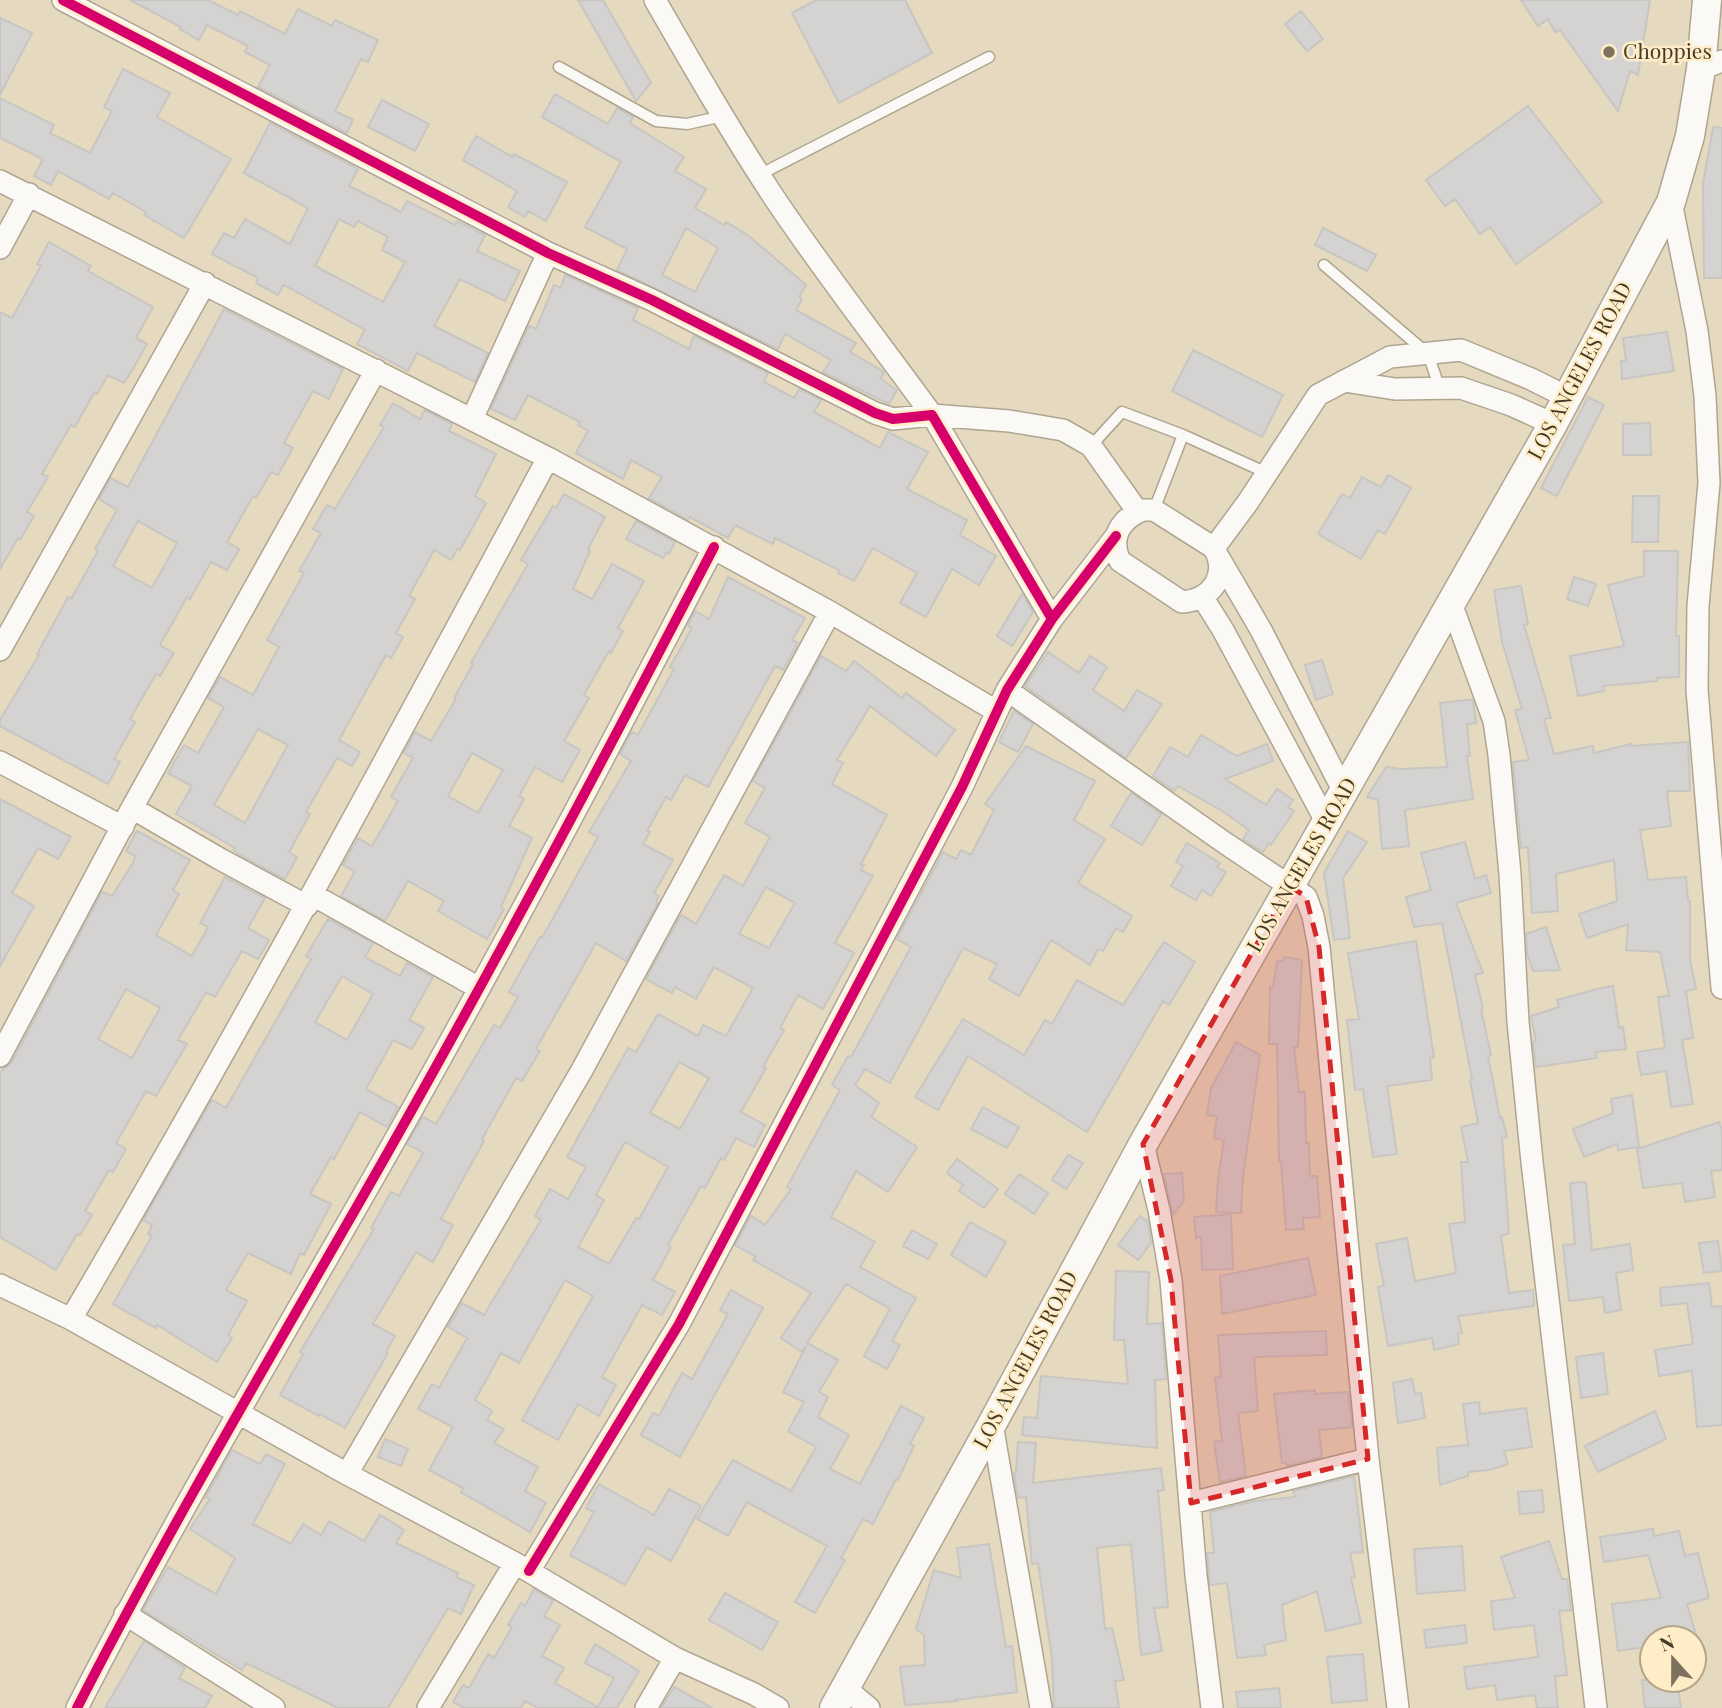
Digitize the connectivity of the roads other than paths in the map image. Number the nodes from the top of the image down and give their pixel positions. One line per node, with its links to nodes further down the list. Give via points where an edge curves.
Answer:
1 (63, 0): 13 (street)
2 (654, 0): 7 (street)
3 (1707, 0): 5 (main road, LOS ANGELES ROAD)
4 (989, 57): 8 (lane)
5 (1712, 65): 11 (main road, LOS ANGELES ROAD)
6 (559, 67): 7 (lane, via 656,121 687,124)
7 (723, 116): 8 (street)
8 (759, 175): 21 (street, via 862,324)
9 (0, 181): 10 (street)
10 (29, 194): 12 (street); 15 (street)
11 (1671, 202): 20 (main road, LOS ANGELES ROAD); 28 (street, via 1697,331)
12 (0, 248)
13 (548, 253): 21 (street, via 652,300 875,414 893,419); 22 (street)
14 (1324, 265): 16 (lane)
15 (205, 283): 17 (street); 39 (street)
16 (1428, 354): 18 (street, via 1390,357); 19 (lane); 20 (street, via 1461,351)
17 (376, 370): 22 (street); 44 (street)
18 (1344, 381): 19 (street, via 1395,389); 27 (street, via 1318,395)
19 (1440, 389): 23 (street, via 1461,388)
20 (1567, 397): 23 (main road, LOS ANGELES ROAD)
21 (932, 415): 25 (street, via 1063,430); 38 (street)
22 (472, 419): 26 (street)
23 (1553, 424): 36 (main road, LOS ANGELES ROAD)
24 (1183, 435): 25 (lane, via 1122,412); 27 (lane); 29 (lane)
25 (1091, 446): 29 (street)
26 (548, 458): 31 (street); 48 (street)
27 (1267, 473): 32 (street)
28 (1715, 478): 50 (street, via 1698,606 1697,690)
29 (1146, 511): 30 (street, via 1125,521); 32 (street)
30 (1116, 536): 33 (street); 34 (street)
31 (714, 547): 37 (street); 49 (street)
32 (1216, 552): 35 (street, via 1220,574); 43 (street)
33 (1120, 561): 34 (street); 35 (street, via 1182,603)
34 (1086, 576): 38 (street)
35 (1203, 598): 45 (street)
36 (1451, 603): 43 (main road, LOS ANGELES ROAD); 73 (street, via 1494,721 1499,755 1532,1161)
37 (830, 612): 41 (street); 58 (street, via 582,1070)
38 (1052, 619): 40 (street)
39 (0, 650)
40 (1007, 690): 41 (street); 47 (street)
41 (996, 711): 60 (street, via 962,787 679,1324)
42 (0, 762): 46 (street)
43 (1345, 792): 45 (main road, LOS ANGELES ROAD)
44 (132, 808): 46 (street); 48 (street, via 220,859)
45 (1327, 823): 47 (main road, LOS ANGELES ROAD)
46 (123, 827): 51 (street)
47 (1290, 886): 52 (main road, LOS ANGELES ROAD); 57 (street, via 1306,897 1319,947)
48 (310, 900): 49 (street); 54 (street)
49 (479, 988): 55 (street)
50 (1722, 988)
51 (0, 1056)
52 (1143, 1144): 56 (main road, LOS ANGELES ROAD); 59 (street, via 1171,1280)
53 (0, 1285): 54 (street)
54 (71, 1320): 55 (street)
55 (237, 1413): 58 (street); 61 (street)
56 (992, 1424): 63 (main road, LOS ANGELES ROAD); 70 (street)
57 (1368, 1459): 59 (street); 72 (street)
58 (347, 1474): 60 (street)
59 (1191, 1503): 71 (street)
60 (522, 1567): 62 (street); 66 (street)
61 (125, 1614): 64 (street); 65 (street)
62 (676, 1658): 67 (street); 68 (street)
63 (839, 1698): 69 (street)
64 (77, 1708)
65 (274, 1708)
66 (428, 1708)
67 (646, 1708)
68 (778, 1708)
69 (869, 1708)
70 (1041, 1708)
71 (1212, 1708)
72 (1398, 1708)
73 (1596, 1708)

